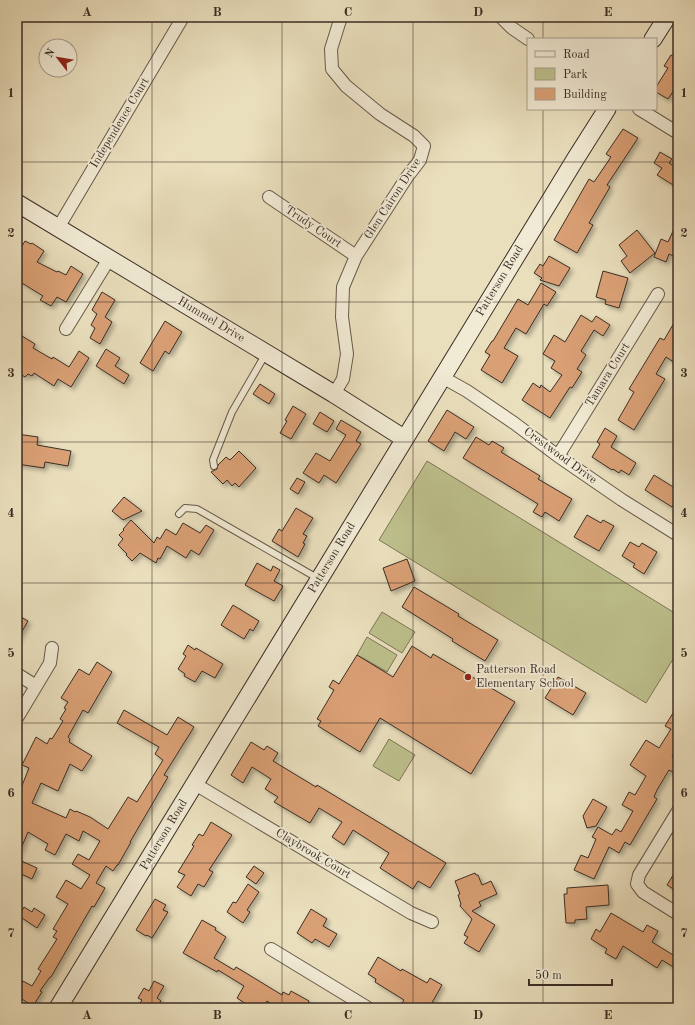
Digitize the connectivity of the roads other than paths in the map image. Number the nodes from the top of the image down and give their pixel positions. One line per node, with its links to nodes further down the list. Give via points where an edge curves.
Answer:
1 (183, 17): 12 (street, Independence Court)
2 (341, 17): 13 (street, Glen Cairon Drive, via 331,49 332,69 346,86 424,146 420,160)
3 (502, 17): 5 (street)
4 (667, 17): 6 (street)
5 (527, 38)
6 (654, 38)
7 (606, 110): 18 (street, Patterson Road)
8 (640, 110): 9 (street)
9 (678, 133)
10 (269, 197): 13 (street, Trudy Court)
11 (17, 203): 12 (street, Hummel Drive)
12 (58, 228): 14 (street, Hummel Drive)
13 (356, 256): 19 (street, Glen Cairon Drive, via 343,287 342,317 347,354 343,380)
14 (109, 259): 16 (street); 17 (street, Hummel Drive)
15 (658, 294): 21 (street, Tamara Court)
16 (66, 329)
17 (266, 353): 19 (street, Hummel Drive); 22 (lane, via 228,422 213,460)
18 (442, 377): 20 (street, Patterson Road); 21 (street, Crestwood Drive, via 514,423)
19 (334, 394): 20 (street, Hummel Drive)
20 (405, 439): 25 (street, Patterson Road)
21 (558, 456): 24 (street, Crestwood Drive)
22 (214, 466)
23 (179, 514): 25 (lane, via 184,508 197,509)
24 (678, 535)
25 (319, 579): 30 (street, Patterson Road)
26 (52, 648): 28 (street, via 50,663)
27 (17, 674): 28 (street)
28 (36, 686): 29 (street)
29 (17, 718)
30 (195, 784): 33 (street, Claybrook Court, via 411,914); 35 (street, Patterson Road)
31 (678, 811): 32 (street, via 639,875 637,884 643,892)
32 (678, 914)
33 (432, 922)
34 (271, 949): 36 (street)
35 (58, 1008)
36 (368, 1008)

